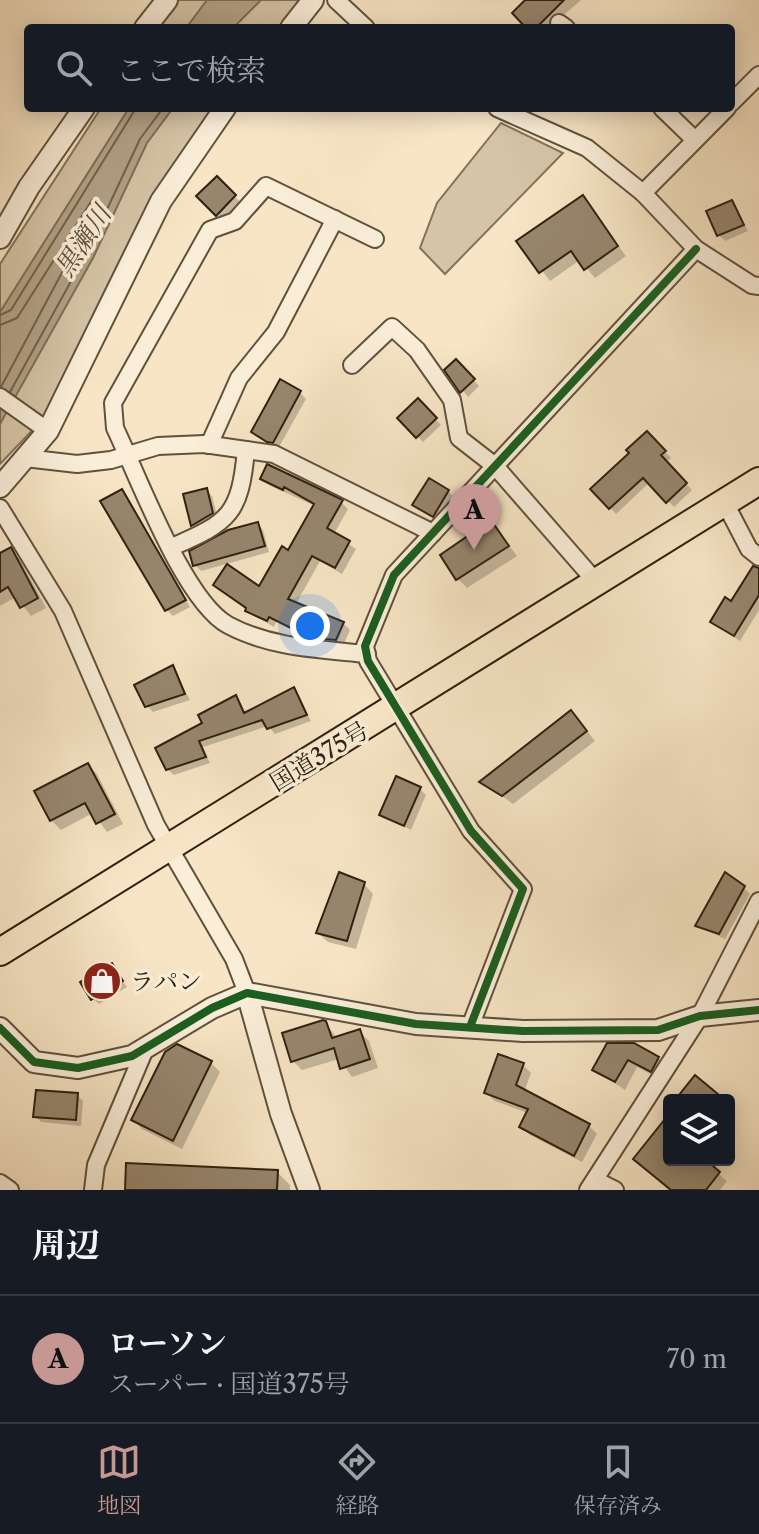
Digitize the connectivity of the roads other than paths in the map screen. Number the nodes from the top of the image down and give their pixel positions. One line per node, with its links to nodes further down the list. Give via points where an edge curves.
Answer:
1 (167, 0): 4 (street)
2 (313, 0): 5 (street)
3 (336, 0): 6 (street)
4 (148, 24)
5 (294, 24)
6 (362, 24)
7 (759, 75): 8 (street)
8 (735, 99)
9 (81, 112): 17 (street)
10 (222, 112): 23 (street, via 161,201)
11 (506, 112): 15 (street, via 587,148)
12 (666, 112): 14 (street)
13 (723, 112): 14 (street)
14 (695, 140): 15 (street)
15 (643, 193): 19 (street)
16 (335, 219): 18 (street); 24 (street, via 276,332 239,378); 26 (street, via 266,186 235,221 210,230 113,403 115,428)
17 (0, 238)
18 (375, 239)
19 (696, 249): 20 (street); 28 (street)
20 (759, 286)
21 (352, 365): 28 (street, via 392,327 417,350 452,400 459,438)
22 (0, 397): 23 (street)
23 (43, 427): 27 (street)
24 (209, 445): 25 (street); 26 (street, via 158,446)
25 (246, 450): 33 (street, via 274,454); 34 (street, via 233,511 211,530)
26 (128, 455): 27 (street, via 77,464); 34 (street)
27 (25, 458): 30 (street)
28 (495, 466): 33 (street); 36 (street)
29 (759, 481): 31 (highway, 国道375号)
30 (0, 487)
31 (725, 503): 35 (street, via 749,549); 36 (highway, 国道375号)
32 (0, 508): 39 (street, via 63,611)
33 (433, 533): 37 (street, via 394,575 365,646)
34 (172, 547): 37 (street, via 193,590 226,624 280,645)
35 (759, 557)
36 (597, 583): 38 (highway, 国道375号)
37 (367, 654): 38 (street)
38 (397, 709): 39 (highway, 国道375号); 45 (street, via 471,831 523,889)
39 (167, 848): 41 (highway, 国道375号); 42 (street, via 234,959)
40 (759, 901): 44 (street)
41 (0, 952)
42 (247, 993): 45 (street, via 416,1024); 47 (street); 52 (street)
43 (759, 1010): 44 (street)
44 (700, 1016): 45 (street, via 658,1030); 49 (street)
45 (470, 1027)
46 (0, 1028): 47 (street, via 34,1062 78,1068)
47 (145, 1049): 51 (street, via 96,1165)
48 (0, 1183): 50 (street)
49 (592, 1185): 53 (street)
50 (10, 1190)
51 (93, 1190)
52 (309, 1190)
53 (615, 1190)

